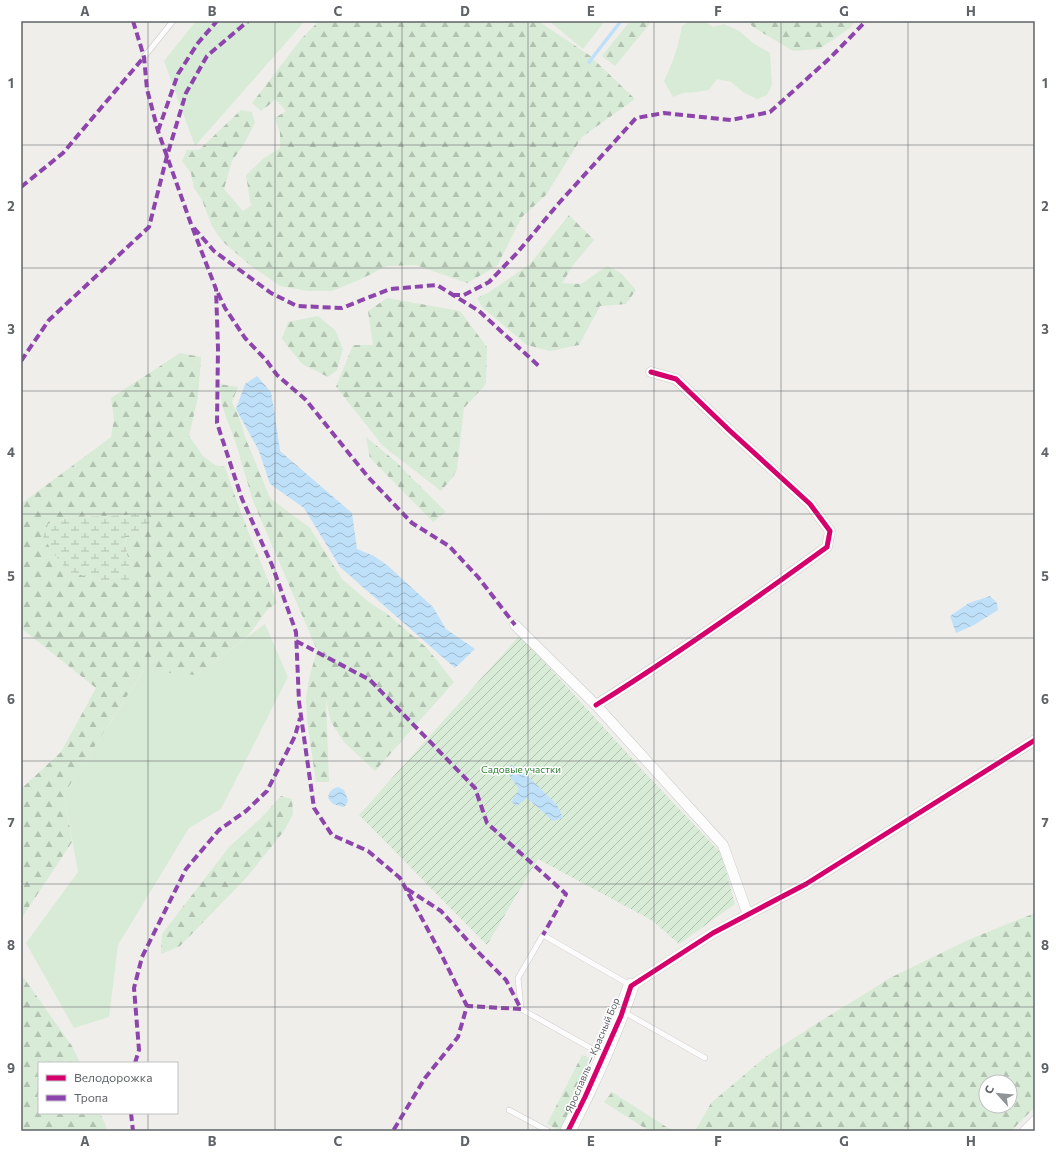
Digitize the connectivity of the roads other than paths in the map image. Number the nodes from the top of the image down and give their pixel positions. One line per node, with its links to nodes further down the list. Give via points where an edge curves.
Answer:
1 (173, 21): 2 (lane)
2 (144, 56)
3 (651, 372): 5 (street, via 676,379 810,504 830,531 827,547 639,679)
4 (514, 625): 5 (street)
5 (596, 705): 7 (street, via 723,845)
6 (1035, 740): 7 (street, via 806,884)
7 (748, 915): 8 (street, via 713,933)
8 (631, 986): 9 (street, Ярославль — Красный Бор); 10 (lane, via 543,935 518,978 521,1009)
9 (623, 1011): 10 (street, Ярославль — Красный Бор); 11 (lane)
10 (604, 1056): 16 (street, Ярославль — Красный Бор)
11 (705, 1058)
12 (509, 1110): 14 (lane)
13 (1035, 1121): 17 (street)
14 (538, 1129): 15 (lane)
15 (548, 1131)
16 (568, 1131)
17 (1025, 1131)

